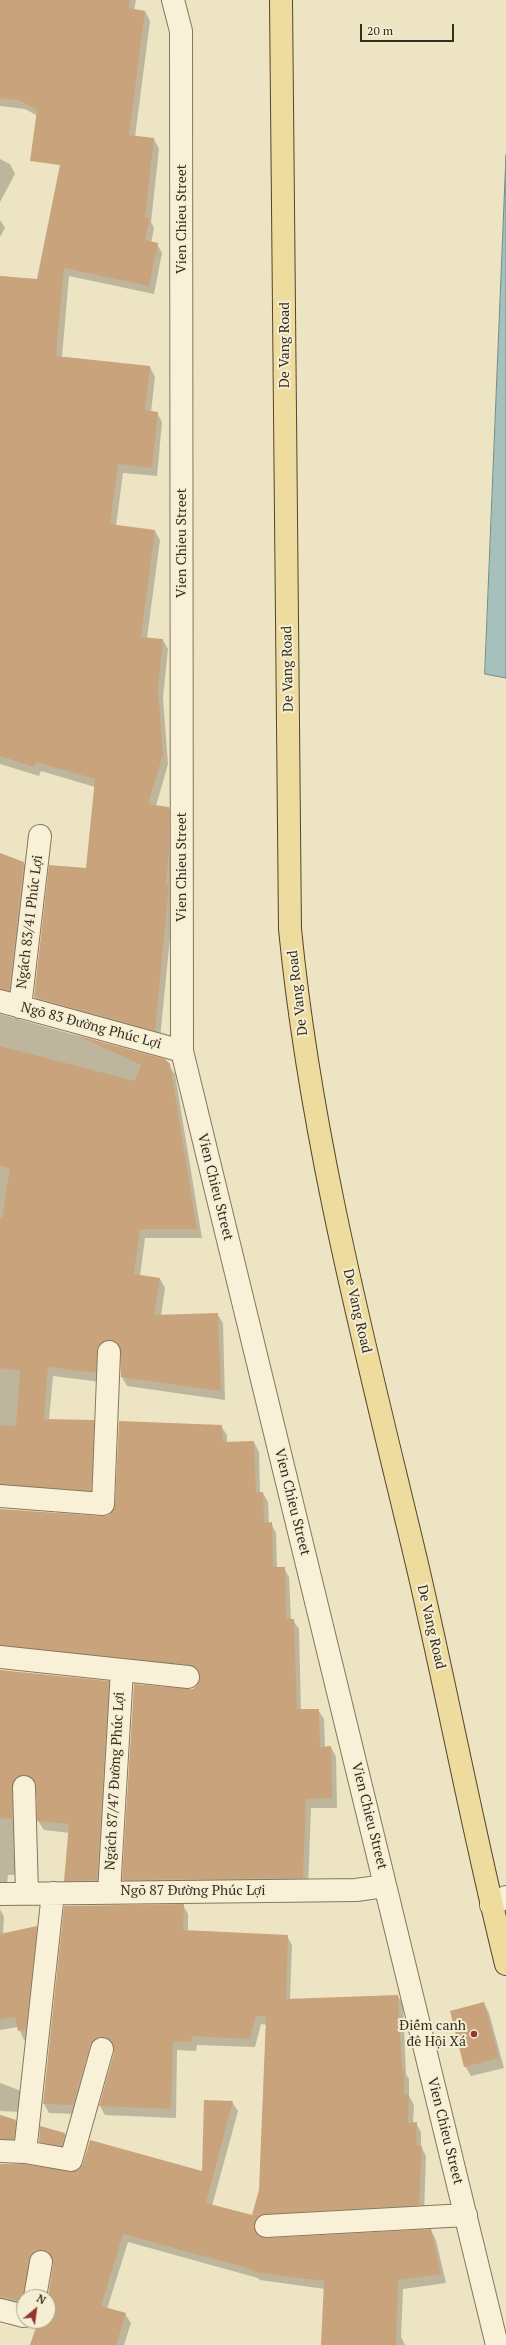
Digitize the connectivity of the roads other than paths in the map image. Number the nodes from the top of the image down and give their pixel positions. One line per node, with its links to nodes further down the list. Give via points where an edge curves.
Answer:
1 (173, 0): 5 (street, Vien Chieu Street, via 181,31)
2 (281, 0): 17 (main road, De Vang Road, via 290,929 298,1004 336,1224)
3 (40, 836): 4 (street, Ngách 83/41 Phúc Lợi)
4 (10, 1004): 5 (street, Ngõ 83 Đường Phúc Lợi)
5 (182, 1051): 12 (street, Vien Chieu Street)
6 (109, 1352): 7 (street, via 104,1504)
7 (0, 1496)
8 (0, 1657): 9 (street)
9 (122, 1670): 10 (street); 13 (street, Ngách 87/47 Đường Phúc Lợi)
10 (188, 1677)
11 (24, 1788): 14 (street)
12 (386, 1886): 13 (street, Ngõ 87 Đường Phúc Lợi, via 356,1890); 22 (street, Vien Chieu Street)
13 (109, 1892): 15 (street, Ngõ 87 Đường Phúc Lợi)
14 (27, 1893): 15 (street, Ngõ 87 Đường Phúc Lợi); 16 (street, Ngõ 87 Đường Phúc Lợi)
15 (53, 1893): 21 (street)
16 (0, 1894)
17 (499, 1901): 18 (main road, De Vang Road)
18 (506, 1964)
19 (102, 2049): 21 (street, via 71,2160)
20 (0, 2151): 21 (street)
21 (25, 2152)
22 (466, 2215): 23 (street); 28 (street, Vien Chieu Street)
23 (266, 2226)
24 (41, 2262): 25 (street)
25 (37, 2289)
26 (0, 2310): 27 (street)
27 (16, 2314)
28 (497, 2345)

